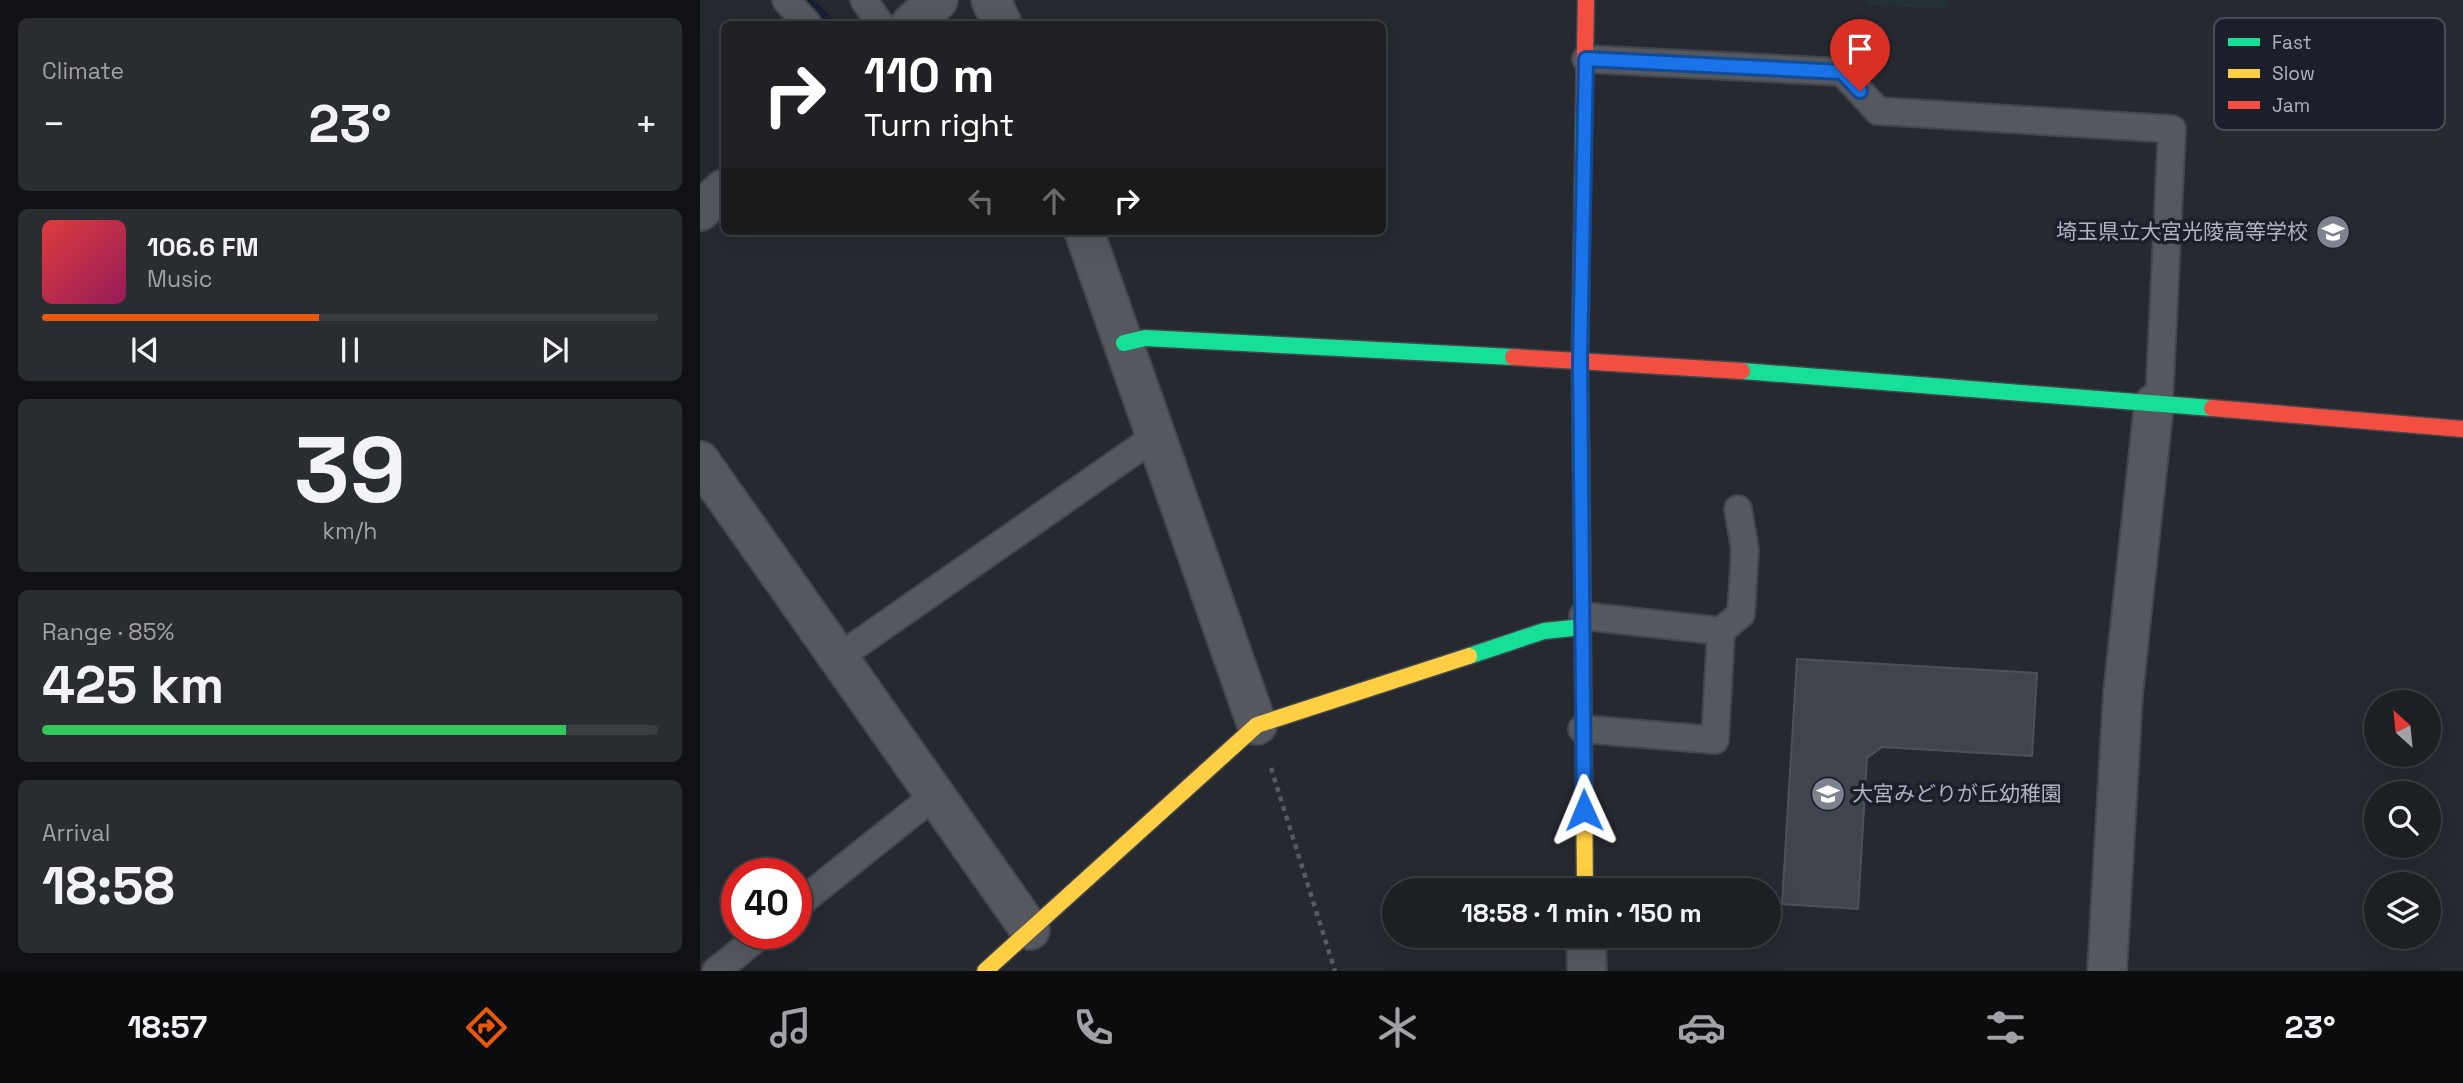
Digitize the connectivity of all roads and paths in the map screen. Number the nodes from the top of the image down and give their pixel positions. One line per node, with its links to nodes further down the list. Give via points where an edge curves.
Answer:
1 (786, 0): 6 (lane)
2 (864, 0): 7 (lane)
3 (939, 0): 8 (street)
4 (991, 0): 9 (street)
5 (1586, 0): 10 (street)
6 (805, 21)
7 (878, 21)
8 (914, 21)
9 (1001, 21)
10 (1586, 59): 15 (street); 16 (lane, via 1842,72 1878,111 2172,129)
11 (721, 192): 12 (street)
12 (700, 211)
13 (1085, 235): 14 (street)
14 (1124, 343): 15 (street, via 1145,338); 18 (street)
15 (1580, 360): 16 (street); 21 (street)
16 (2156, 404): 17 (street); 36 (street, via 2123,694)
17 (2463, 429)
18 (1156, 436): 23 (lane); 24 (street)
19 (700, 461): 23 (street)
20 (1738, 509): 22 (lane, via 1745,550 1741,614)
21 (1583, 622): 22 (lane); 24 (street); 25 (street)
22 (1721, 631): 25 (lane, via 1715,740)
23 (839, 657): 26 (street)
24 (1257, 725): 29 (street); 34 (path)
25 (1582, 729): 27 (street)
26 (935, 795): 28 (lane); 29 (street)
27 (1585, 878)
28 (812, 893)
29 (1030, 930): 33 (street)
30 (1586, 948): 35 (street)
31 (743, 949): 32 (lane)
32 (716, 971)
33 (985, 971)
34 (1335, 971)
35 (1587, 971)
36 (2107, 971)

